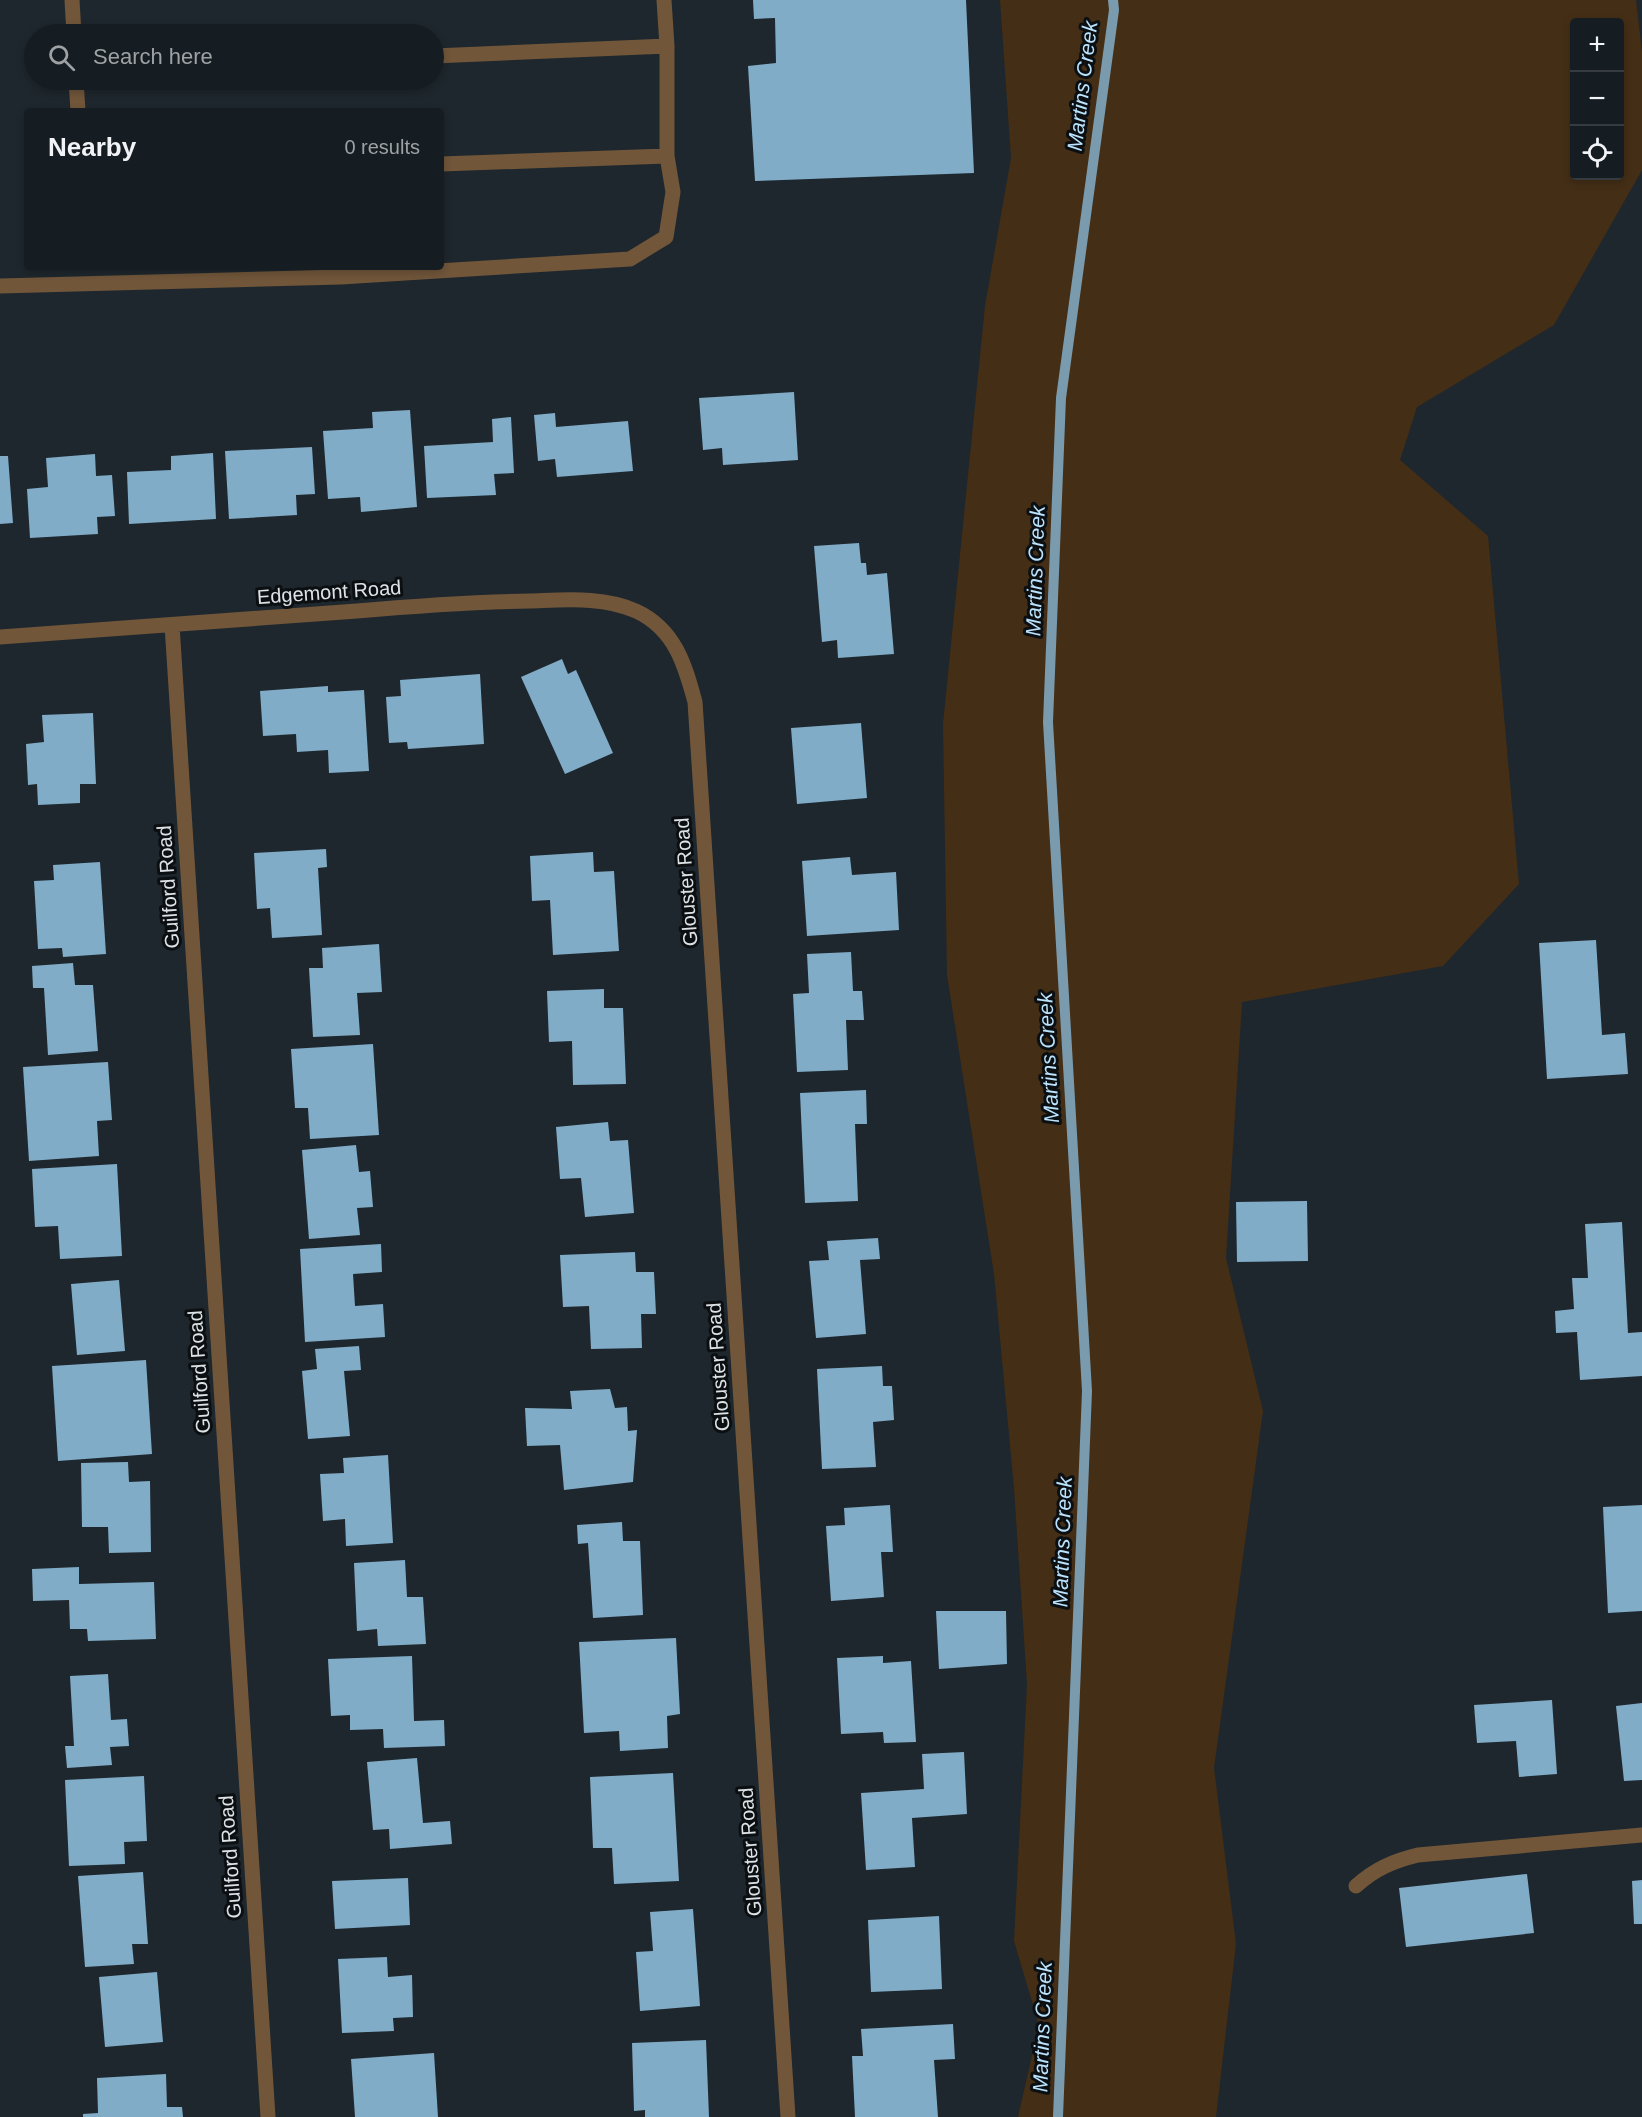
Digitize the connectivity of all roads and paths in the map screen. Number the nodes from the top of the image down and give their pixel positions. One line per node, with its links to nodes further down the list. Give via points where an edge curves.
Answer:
1 (72, 0): 3 (street)
2 (664, 0): 4 (street)
3 (73, 24)
4 (667, 46): 5 (street); 8 (street)
5 (444, 56)
6 (77, 90): 7 (street)
7 (78, 108)
8 (667, 156): 9 (street); 10 (street, via 673,192 666,237 630,259 341,277)
9 (444, 164)
10 (88, 275): 11 (street)
11 (0, 286)
12 (657, 624): 13 (street, Edgemont Road, via 637,611 610,602 575,600 459,603); 18 (street, Glouster Road, via 673,640 695,702)
13 (172, 625): 14 (street, Edgemont Road); 17 (street, Guilford Road)
14 (0, 637)
15 (1642, 1835): 16 (street, via 1418,1855 1392,1861)
16 (1356, 1886)
17 (268, 2117)
18 (788, 2117)

